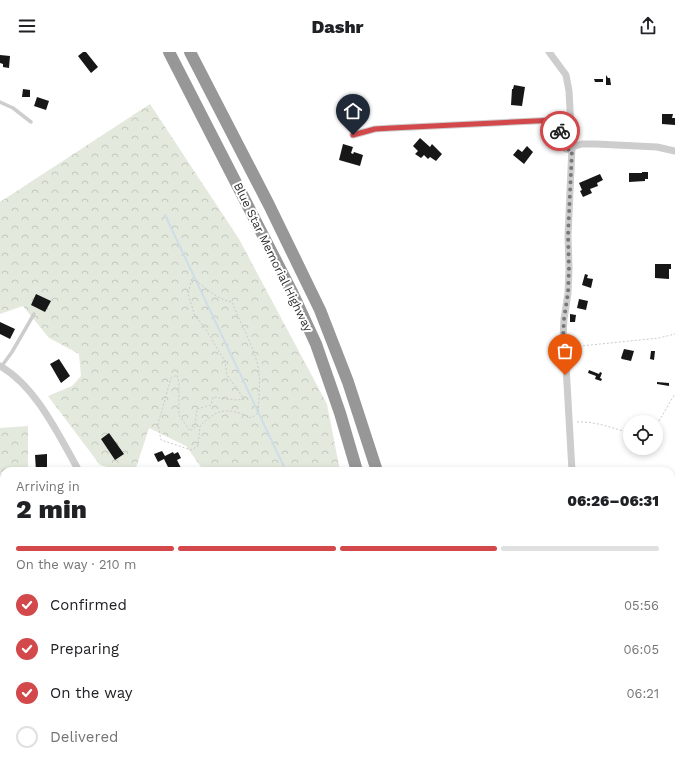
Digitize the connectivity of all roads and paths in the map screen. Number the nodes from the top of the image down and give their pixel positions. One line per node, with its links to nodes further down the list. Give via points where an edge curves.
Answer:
1 (169, 52): 19 (highway, Blue Star Memorial Highway, via 316,344)
2 (190, 52): 20 (highway, Blue Star Memorial Highway, via 320,310)
3 (549, 52): 7 (street, via 566,75)
4 (0, 102): 5 (lane, via 13,108)
5 (31, 122)
6 (353, 135): 7 (street, via 375,129 556,120 563,144 566,149)
7 (572, 148): 8 (street, via 582,144 596,144 657,147); 11 (street, via 568,293 563,332)
8 (675, 151)
9 (34, 314): 12 (lane, via 12,352)
10 (675, 334): 11 (path)
11 (565, 348): 15 (street)
12 (0, 366): 18 (street, via 9,371 33,396)
13 (675, 394): 14 (path)
14 (663, 416)
15 (568, 422): 16 (path, via 586,422); 21 (street)
16 (623, 431)
17 (191, 450): 17 (path, via 198,446 200,426 220,411 230,410 251,418 258,413 260,381 253,353 232,302 213,294 192,278 188,294 195,316 218,350 225,362 227,375 244,399 213,397 211,405 197,409 195,427 190,431 179,415 177,375 171,378 158,424 161,440)
18 (77, 467)
19 (356, 467)
20 (377, 467)
21 (572, 467)

